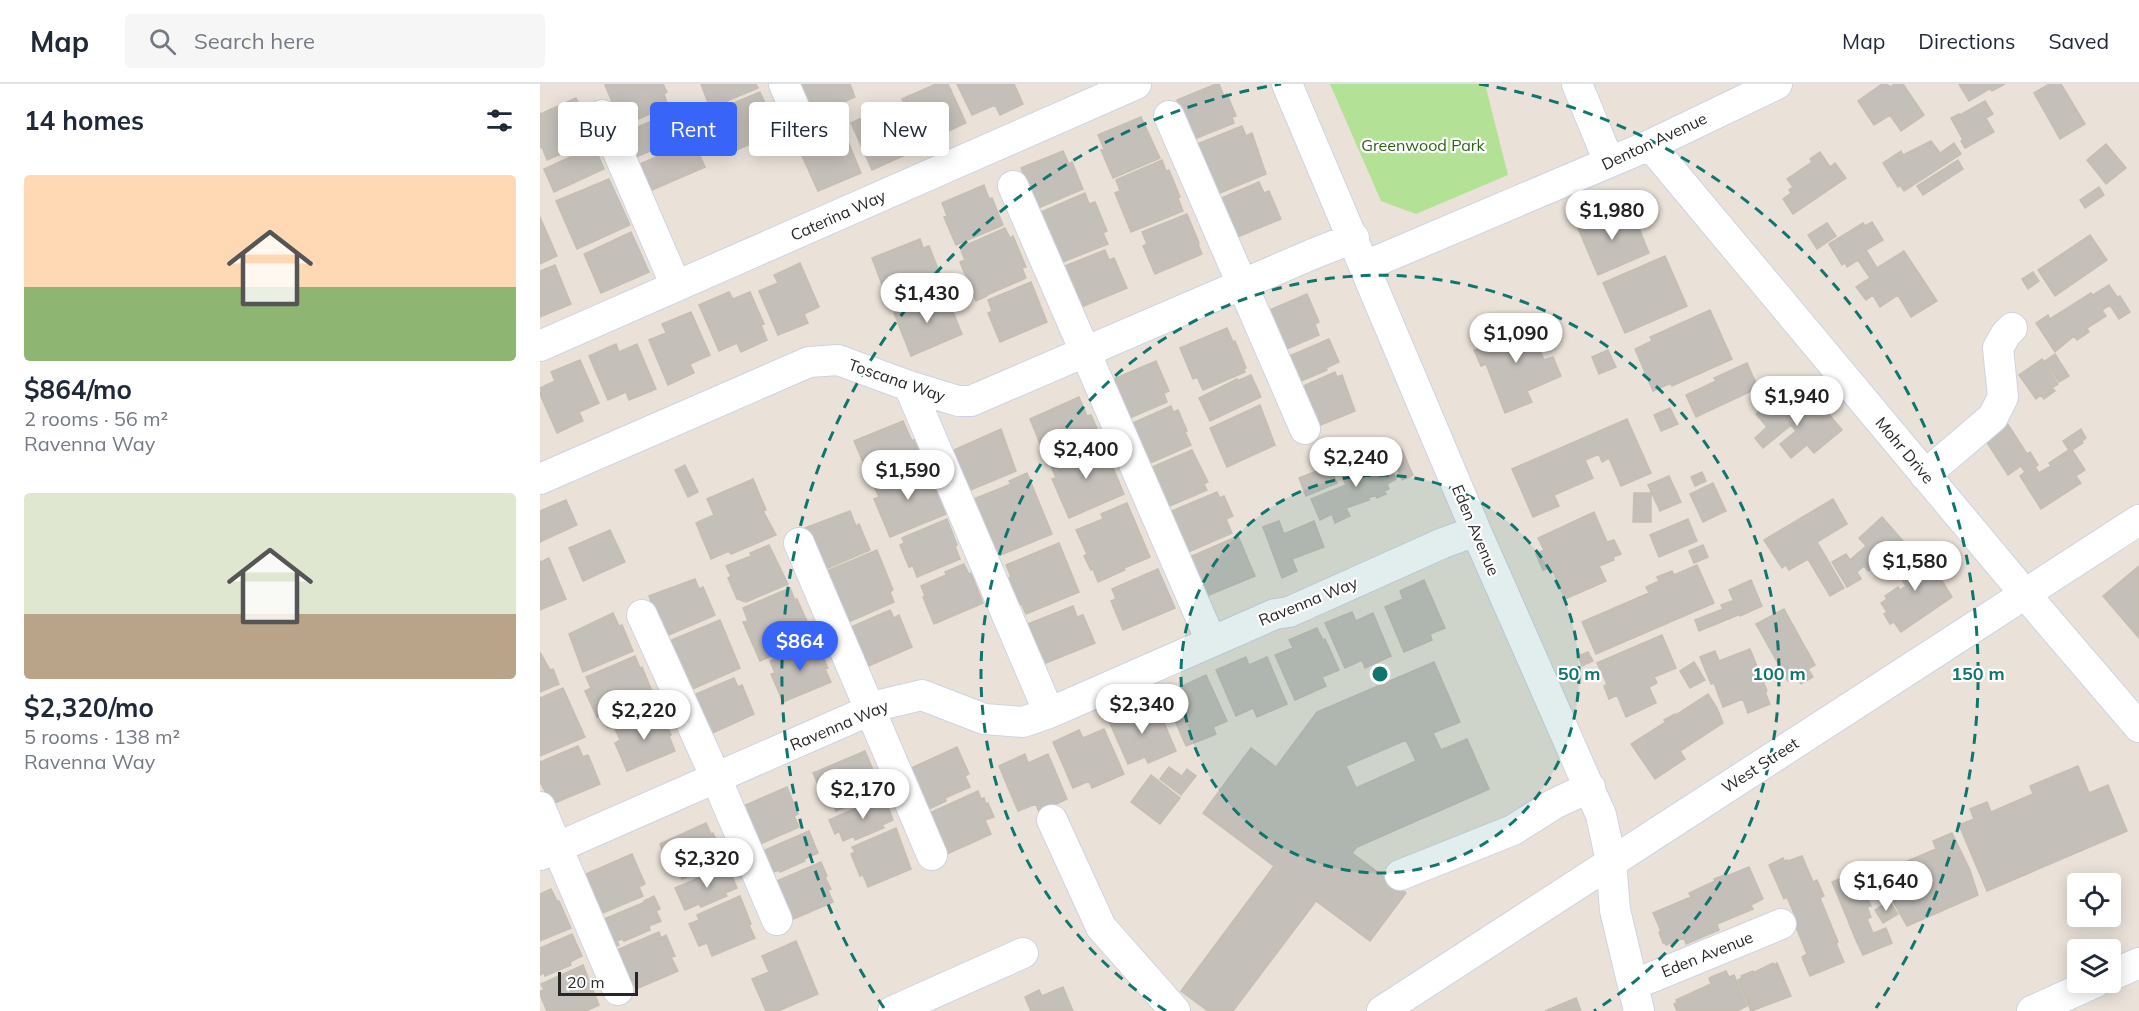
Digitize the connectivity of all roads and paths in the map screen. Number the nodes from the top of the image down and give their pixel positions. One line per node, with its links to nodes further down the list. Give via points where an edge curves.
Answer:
1 (784, 84): 6 (street)
2 (1136, 84): 15 (street, Caterina Way)
3 (1287, 84): 12 (street, Eden Avenue)
4 (1577, 84): 10 (street)
5 (1777, 84): 8 (street, Denton Avenue)
6 (792, 102)
7 (1169, 116): 14 (street)
8 (1650, 145): 10 (street, Denton Avenue); 21 (street, Mohr Drive)
9 (620, 156): 15 (street)
10 (1609, 162): 13 (street, Denton Avenue)
11 (1013, 186): 18 (street)
12 (1354, 238): 13 (street, Eden Avenue); 14 (street, Toscana Way)
13 (1365, 266): 24 (street, Eden Avenue)
14 (1243, 284): 18 (street, Toscana Way); 20 (street)
15 (676, 286): 17 (street, Caterina Way)
16 (2012, 328): 21 (street, via 1998,348 2003,397 1993,417)
17 (540, 346)
18 (1086, 352): 19 (street, Toscana Way, via 971,401 958,401); 28 (street)
19 (909, 386): 22 (street, Toscana Way, via 838,360 809,362); 30 (street)
20 (1305, 429)
21 (1925, 475): 26 (street, Mohr Drive)
22 (540, 479)
23 (2136, 528): 26 (street, West Street)
24 (1476, 531): 28 (street, Ravenna Way, via 1289,612); 33 (street, Eden Avenue)
25 (799, 543): 29 (street)
26 (2025, 594): 31 (street, Mohr Drive); 38 (street, West Street)
27 (642, 615): 32 (street)
28 (1210, 641): 30 (street, Ravenna Way)
29 (872, 710): 30 (street, Ravenna Way, via 922,695 984,719 1023,722); 32 (street, Ravenna Way); 37 (street)
30 (1049, 713)
31 (2138, 725)
32 (716, 778): 36 (street, Ravenna Way); 40 (street)
33 (1590, 787): 38 (street, Eden Avenue); 39 (street, via 1513,830)
34 (540, 807): 36 (street)
35 (1052, 820): 49 (street, via 1101,927)
36 (549, 851): 45 (street)
37 (932, 855)
38 (1611, 861): 47 (street, Eden Avenue, via 1615,910); 50 (street, West Street)
39 (1400, 875)
40 (777, 920)
41 (1781, 924): 47 (street, Eden Avenue)
42 (1023, 953): 48 (street)
43 (2139, 963): 44 (street)
44 (2121, 971)
45 (618, 990)
46 (2072, 993): 51 (street)
47 (1636, 998)
48 (893, 1011)
49 (1175, 1011)
50 (1382, 1011)
51 (2032, 1011)

